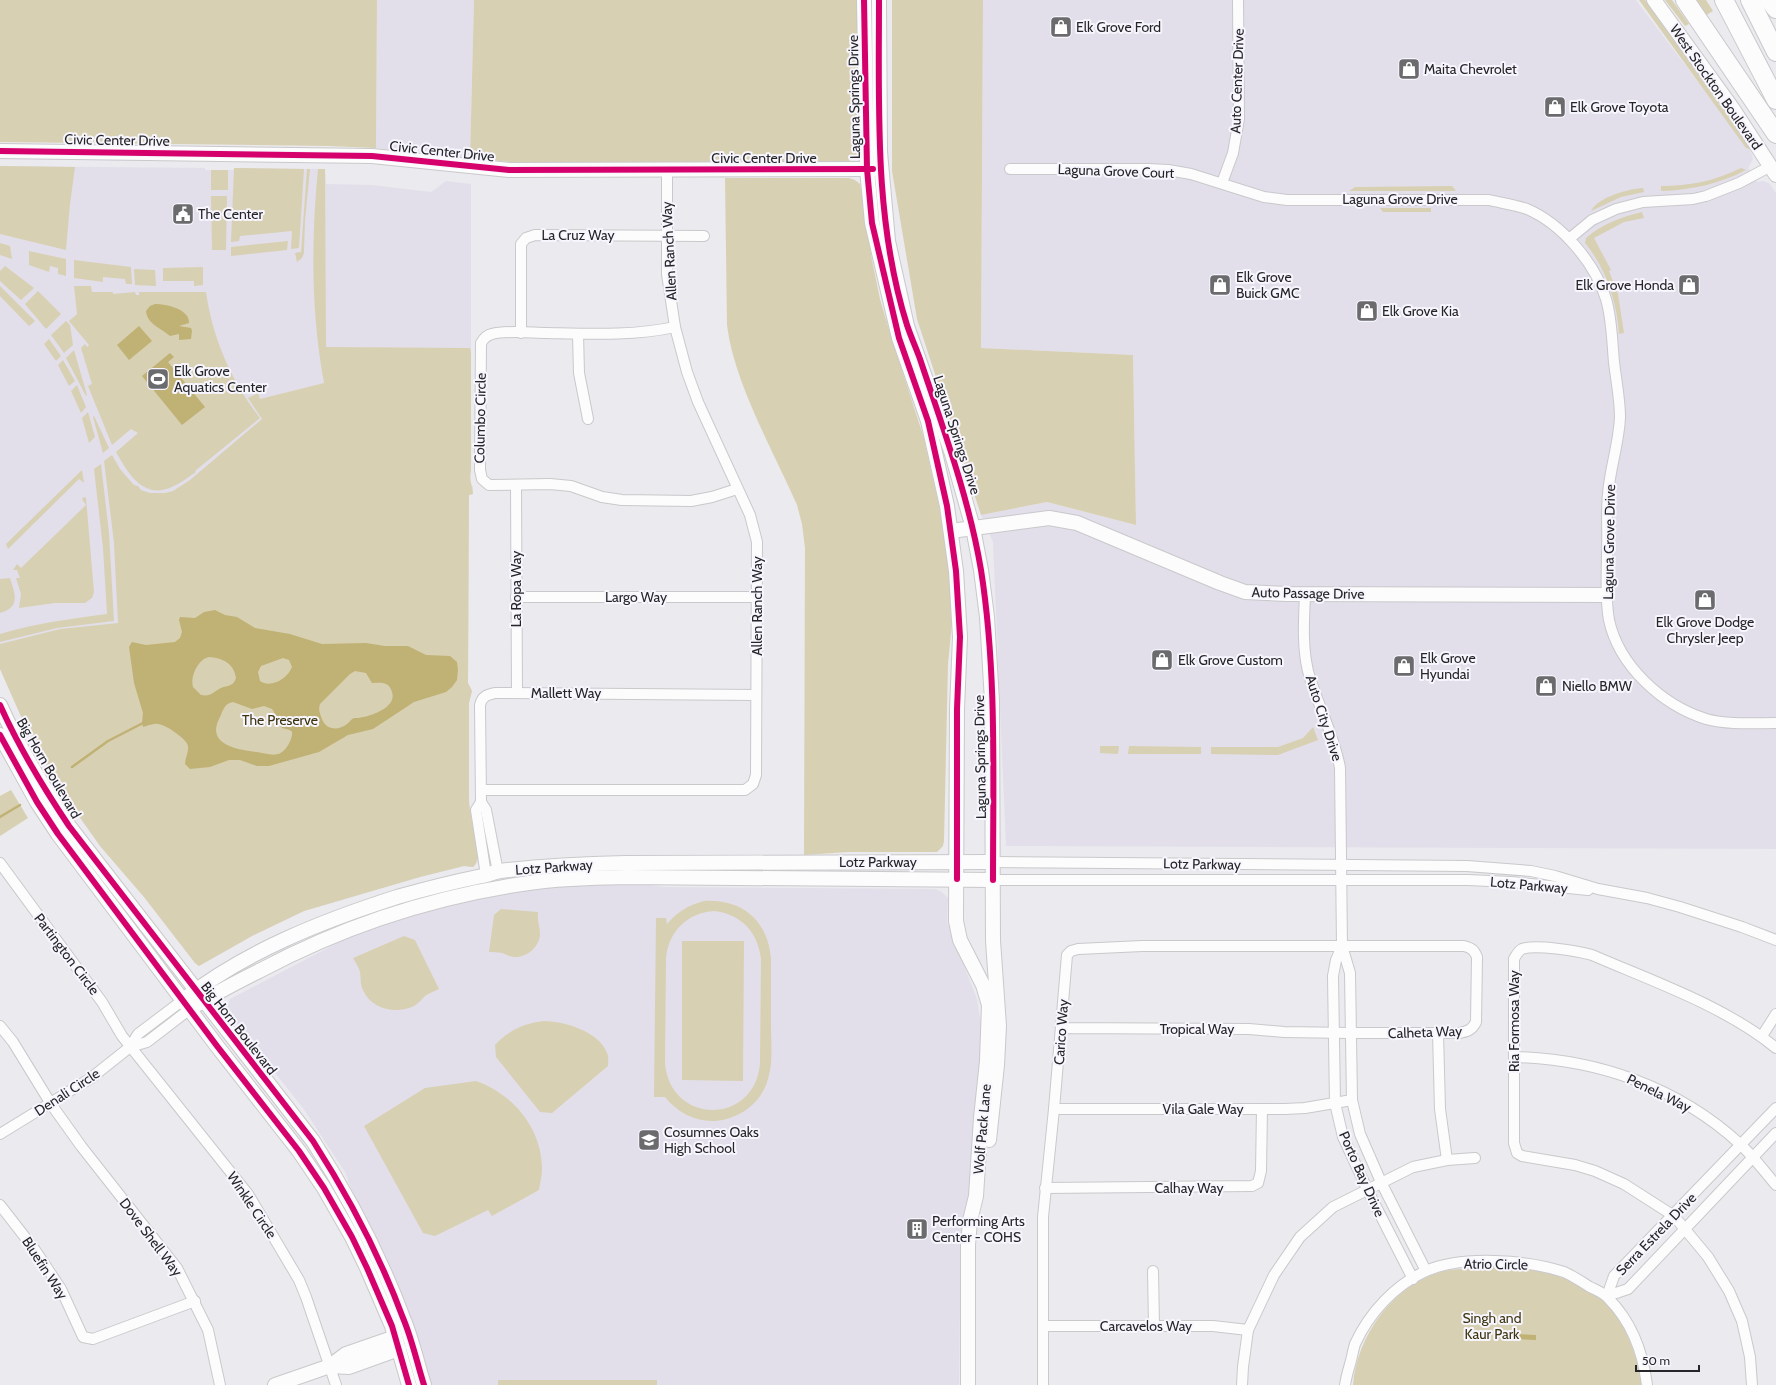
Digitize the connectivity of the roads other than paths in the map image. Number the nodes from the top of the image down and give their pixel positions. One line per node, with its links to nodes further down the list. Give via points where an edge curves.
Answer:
1 (864, 0): 14 (street, Laguna Springs Drive)
2 (878, 0): 14 (street, Laguna Springs Drive)
3 (1238, 0): 18 (street, Auto Center Drive, via 1239,119 1233,153)
4 (1654, 0): 17 (street, West Stockton Boulevard)
5 (1685, 0): 12 (highway)
6 (1724, 0): 11 (highway)
7 (1750, 0): 10 (highway)
8 (1769, 0): 9 (highway)
9 (1776, 9)
10 (1776, 52)
11 (1776, 100)
12 (1776, 134)
13 (0, 152): 16 (street, Civic Center Drive, via 372,156 509,170)
14 (874, 169): 16 (street, Civic Center Drive); 28 (street, Laguna Springs Drive, via 907,326 952,454); 29 (street, Laguna Springs Drive, via 872,223 898,338 928,421)
15 (1010, 169): 18 (street, Laguna Grove Court, via 1148,169 1191,174)
16 (667, 170): 19 (street, Allen Ranch Way)
17 (1774, 170): 21 (street, via 1706,196 1643,202 1616,209 1592,220)
18 (1222, 183): 21 (street, Laguna Grove Drive, via 1251,193 1287,200 1489,200 1517,206 1541,216)
19 (666, 236): 20 (street, La Cruz Way); 22 (street, Allen Ranch Way, via 667,274); 23 (street, La Cruz Way, via 536,235 526,238 521,244)
20 (704, 236)
21 (1569, 239): 31 (street, Laguna Grove Drive, via 1584,255 1600,282 1610,318 1620,417 1608,496)
22 (675, 327): 24 (street, Columbo Circle, via 626,335); 27 (street, Allen Ranch Way, via 698,402)
23 (521, 333): 24 (street, Columbo Circle); 26 (street, Columbo Circle, via 493,333 485,337 481,343 482,479 489,485)
24 (578, 334): 25 (street, via 579,373)
25 (588, 419)
26 (516, 485): 27 (street, Columbo Circle, via 571,486 602,497 622,500 691,501); 32 (street, La Ropa Way)
27 (737, 489): 33 (street, Allen Ranch Way, via 750,515 757,542)
28 (973, 528): 29 (street, Auto Passage Drive); 30 (street, Auto Passage Drive, via 1049,518 1077,523 1245,592); 40 (street, Laguna Springs Drive, via 981,570 991,667)
29 (951, 531): 42 (street, Laguna Springs Drive, via 960,638)
30 (1305, 594): 31 (street, Auto Passage Drive); 43 (street, Auto City Drive, via 1304,653 1312,685 1337,749 1340,768)
31 (1607, 595): 37 (street, Laguna Grove Drive, via 1610,620 1621,650 1636,673 1658,693 1706,719 1720,722)
32 (516, 597): 33 (street, Largo Way); 34 (street, La Ropa Way)
33 (756, 597): 35 (street, Allen Ranch Way)
34 (517, 693): 35 (street, Mallett Way); 39 (street, Mallett Way, via 495,693 481,699)
35 (756, 695): 39 (street, Allen Ranch Way, via 756,775 753,784 745,790)
36 (0, 705): 51 (street, Big Horn Boulevard, via 12,733 69,826)
37 (1776, 723)
38 (0, 735): 52 (street, Big Horn Boulevard, via 58,834)
39 (481, 790): 44 (street, Mallett Way, via 481,802 486,810)
40 (993, 862): 42 (street, Lotz Parkway); 43 (street, Lotz Parkway); 46 (street, Laguna Springs Drive)
41 (0, 863): 60 (street, Partington Circle, via 102,1002)
42 (957, 863): 44 (street, Lotz Parkway, via 571,864); 45 (street, Laguna Springs Drive)
43 (1342, 866): 47 (street, Porto Bay Drive); 48 (street, Lotz Parkway, via 1467,866 1531,871)
44 (492, 873): 51 (street, Lotz Parkway, via 423,889 312,928 274,944)
45 (957, 879): 46 (street, Lotz Parkway); 51 (street, Lotz Parkway, via 626,877 572,879 492,888 427,903 367,921); 97 (street, Wolf Pack Lane, via 958,933 983,985 989,1005 976,1196 970,1221 967,1258)
46 (992, 880): 47 (street, Lotz Parkway); 98 (street, Wolf Pack Lane, via 999,1042 985,1193 977,1243)
47 (1342, 880): 48 (street, Lotz Parkway, via 1468,880); 50 (street, Porto Bay Drive)
48 (1598, 889): 49 (street, Lotz Parkway, via 1680,907 1742,926)
49 (1776, 940)
50 (1342, 946): 55 (street, Carico Way, via 1142,946 1071,951 1067,954 1065,962); 56 (street, Porto Bay Drive, via 1333,976); 57 (street, Porto Bay Drive, via 1350,973); 58 (street, Calheta Way, via 1457,946 1475,951 1476,1022 1468,1031)
51 (199, 996): 52 (street, Lotz Parkway); 96 (street, Big Horn Boulevard, via 313,1142 338,1179 377,1256 404,1319)
52 (187, 1004): 60 (street, Denali Circle, via 138,1034); 90 (street, Big Horn Boulevard, via 299,1151 324,1188 358,1249)
53 (1776, 1014): 59 (street)
54 (0, 1026): 65 (street, via 13,1042)
55 (1062, 1028): 56 (street, Tropical Way); 67 (street, Carico Way)
56 (1333, 1032): 57 (street, Calheta Way); 64 (street, Porto Bay Drive)
57 (1350, 1033): 58 (street, Calheta Way); 63 (street, Porto Bay Drive)
58 (1438, 1033): 74 (street, via 1440,1109)
59 (1762, 1036): 61 (street, Ria Formosa Way); 62 (street, Ria Formosa Way, via 1728,1016 1592,955 1572,950 1531,948 1518,952 1514,959)
60 (130, 1047): 65 (street, Denali Circle, via 91,1078); 91 (street, Winkle Circle, via 248,1194 266,1222 299,1280)
61 (1776, 1048)
62 (1515, 1057): 71 (street, Penela Way, via 1558,1059 1644,1083 1694,1109); 80 (street, Ria Formosa Way, via 1514,1143 1517,1153 1575,1165 1595,1172 1624,1184)
63 (1352, 1100): 64 (street, Vila Gale Way); 75 (street, Porto Bay Drive, via 1360,1134)
64 (1335, 1103): 68 (street, Vila Gale Way, via 1305,1108); 78 (street, Porto Bay Drive, via 1343,1136)
65 (51, 1104): 70 (street, Denali Circle); 86 (street, Dove Shell Way, via 177,1268)
66 (1776, 1108): 71 (street, Serra Estrela Drive)
67 (1054, 1109): 68 (street, Vila Gale Way); 77 (street, Carico Way)
68 (1262, 1109): 77 (street, Calhay Way, via 1261,1171 1258,1183 1252,1186)
69 (1776, 1133): 73 (street, Serra Estrela Drive)
70 (0, 1134)
71 (1740, 1144): 73 (street, Penela Way); 80 (street, Serra Estrela Drive)
72 (1475, 1158): 74 (street)
73 (1752, 1158): 76 (street, Penela Way); 81 (street, Serra Estrela Drive)
74 (1447, 1160): 75 (street, via 1413,1167)
75 (1381, 1182): 78 (street); 83 (street, Porto Bay Drive)
76 (1776, 1185)
77 (1045, 1188): 87 (street, Carico Way)
78 (1367, 1189): 84 (street, Porto Bay Drive); 89 (street, via 1334,1206 1300,1237 1274,1275)
79 (0, 1205): 86 (street, Bluefin Way, via 61,1288 84,1337 93,1338)
80 (1674, 1216): 81 (street); 85 (street, Serra Estrela Drive, via 1614,1276)
81 (1685, 1229): 85 (street, Serra Estrela Drive, via 1628,1288); 103 (street, via 1708,1257 1729,1291 1742,1321 1750,1357)
82 (1153, 1271): 88 (street)
83 (1426, 1271): 84 (street, Atrio Circle); 85 (street, Atrio Circle, via 1466,1262 1532,1264 1565,1273)
84 (1413, 1278): 101 (street, Atrio Circle, via 1396,1290 1372,1314 1355,1345)
85 (1607, 1296): 102 (street, Atrio Circle, via 1637,1341)
86 (195, 1302): 92 (street, Dove Shell Way, via 208,1330)
87 (1043, 1326): 88 (street, Carcavelos Way); 99 (street, Carico Way)
88 (1154, 1326): 89 (street, Carcavelos Way, via 1225,1326)
89 (1248, 1330): 100 (street)
90 (397, 1343): 91 (street, via 349,1367); 95 (street, Big Horn Boulevard)
91 (330, 1366): 93 (street); 94 (street, Winkle Circle)
92 (220, 1385)
93 (275, 1385)
94 (336, 1385)
95 (409, 1385)
96 (424, 1385)
97 (968, 1385)
98 (976, 1385)
99 (1043, 1385)
100 (1242, 1385)
101 (1345, 1385)
102 (1647, 1385)
103 (1752, 1385)

